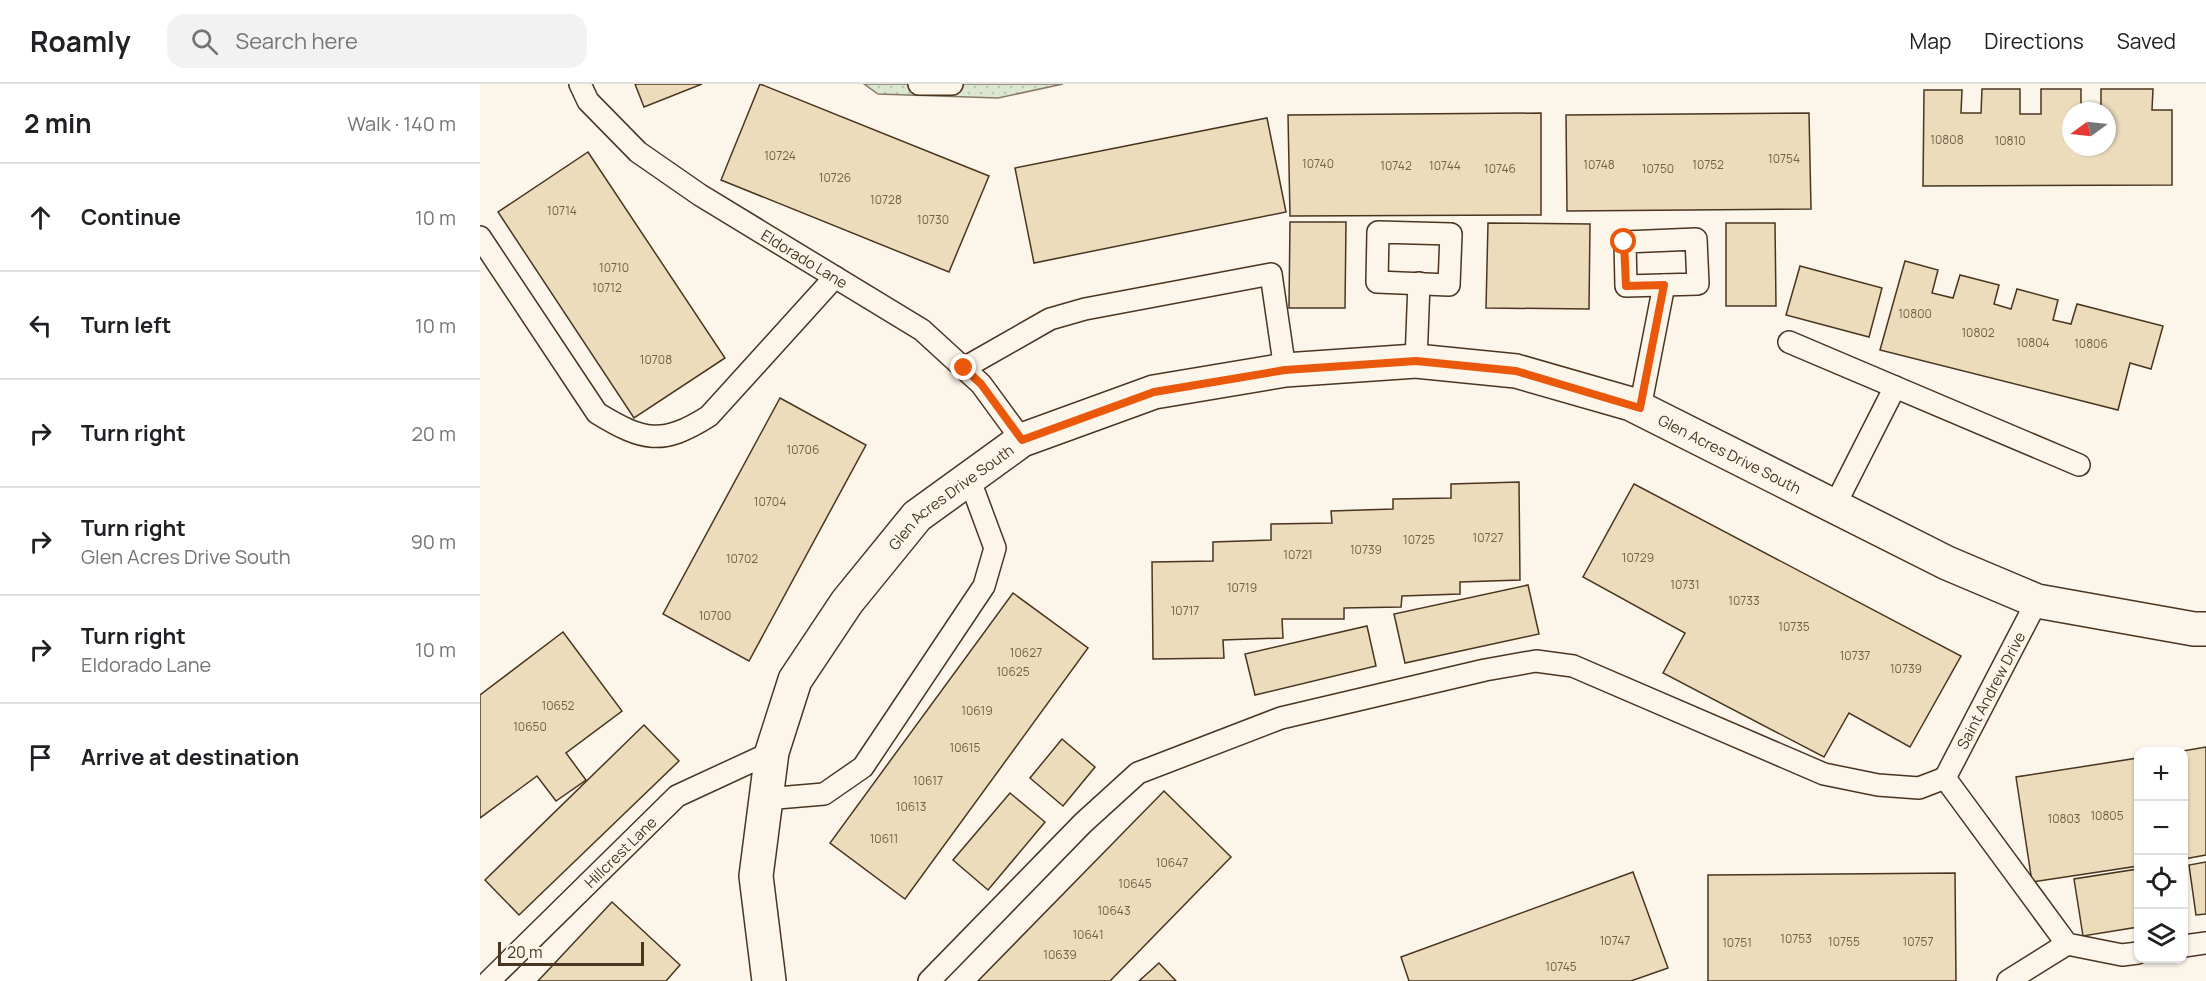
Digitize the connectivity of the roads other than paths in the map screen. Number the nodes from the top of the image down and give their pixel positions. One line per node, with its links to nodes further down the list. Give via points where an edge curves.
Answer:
1 (580, 84): 5 (lane, Eldorado Lane, via 588,102 638,152 700,195)
2 (919, 84): 3 (lane)
3 (952, 84)
4 (480, 237): 5 (lane, via 597,413 626,430 655,438 684,432 709,416)
5 (835, 277): 10 (lane, Eldorado Lane, via 922,330)
6 (1419, 283): 9 (lane)
7 (1664, 285): 13 (lane)
8 (1789, 342): 12 (lane)
9 (1416, 361): 11 (street, Glen Acres Drive South); 13 (street, Glen Acres Drive South, via 1516,371)
10 (964, 368): 11 (lane, via 1050,319 1084,309 1271,274); 14 (lane, Eldorado Lane, via 981,384)
11 (1285, 370): 14 (street, Glen Acres Drive South, via 1154,392)
12 (1896, 387): 15 (lane); 17 (lane)
13 (1640, 408): 17 (street, Glen Acres Drive South)
14 (1022, 440): 16 (street, Glen Acres Drive South)
15 (2079, 465)
16 (969, 478): 20 (street, Glen Acres Drive South, via 917,516 847,602 795,680); 22 (lane, via 995,548 984,586 863,767 824,794)
17 (1834, 507): 18 (street, Glen Acres Drive South, via 1947,563)
18 (2037, 601): 19 (street, Glen Acres Drive South); 21 (lane, Saint Andrew Drive)
19 (2206, 629)
20 (772, 752): 22 (street, Glen Acres Drive South); 27 (lane, Hillcrest Lane, via 677,796)
21 (1945, 778): 24 (lane); 29 (lane, via 1919,788 1878,785 1824,774 1573,666 1536,661 1485,670 1281,718 1138,773 1083,823)
22 (765, 799): 28 (street, Glen Acres Drive South, via 756,876)
23 (2206, 943): 25 (lane)
24 (2067, 944): 26 (lane, via 2122,955); 30 (lane)
25 (2188, 945)
26 (2134, 954)
27 (489, 981)
28 (769, 981)
29 (929, 981)
30 (2007, 981)

